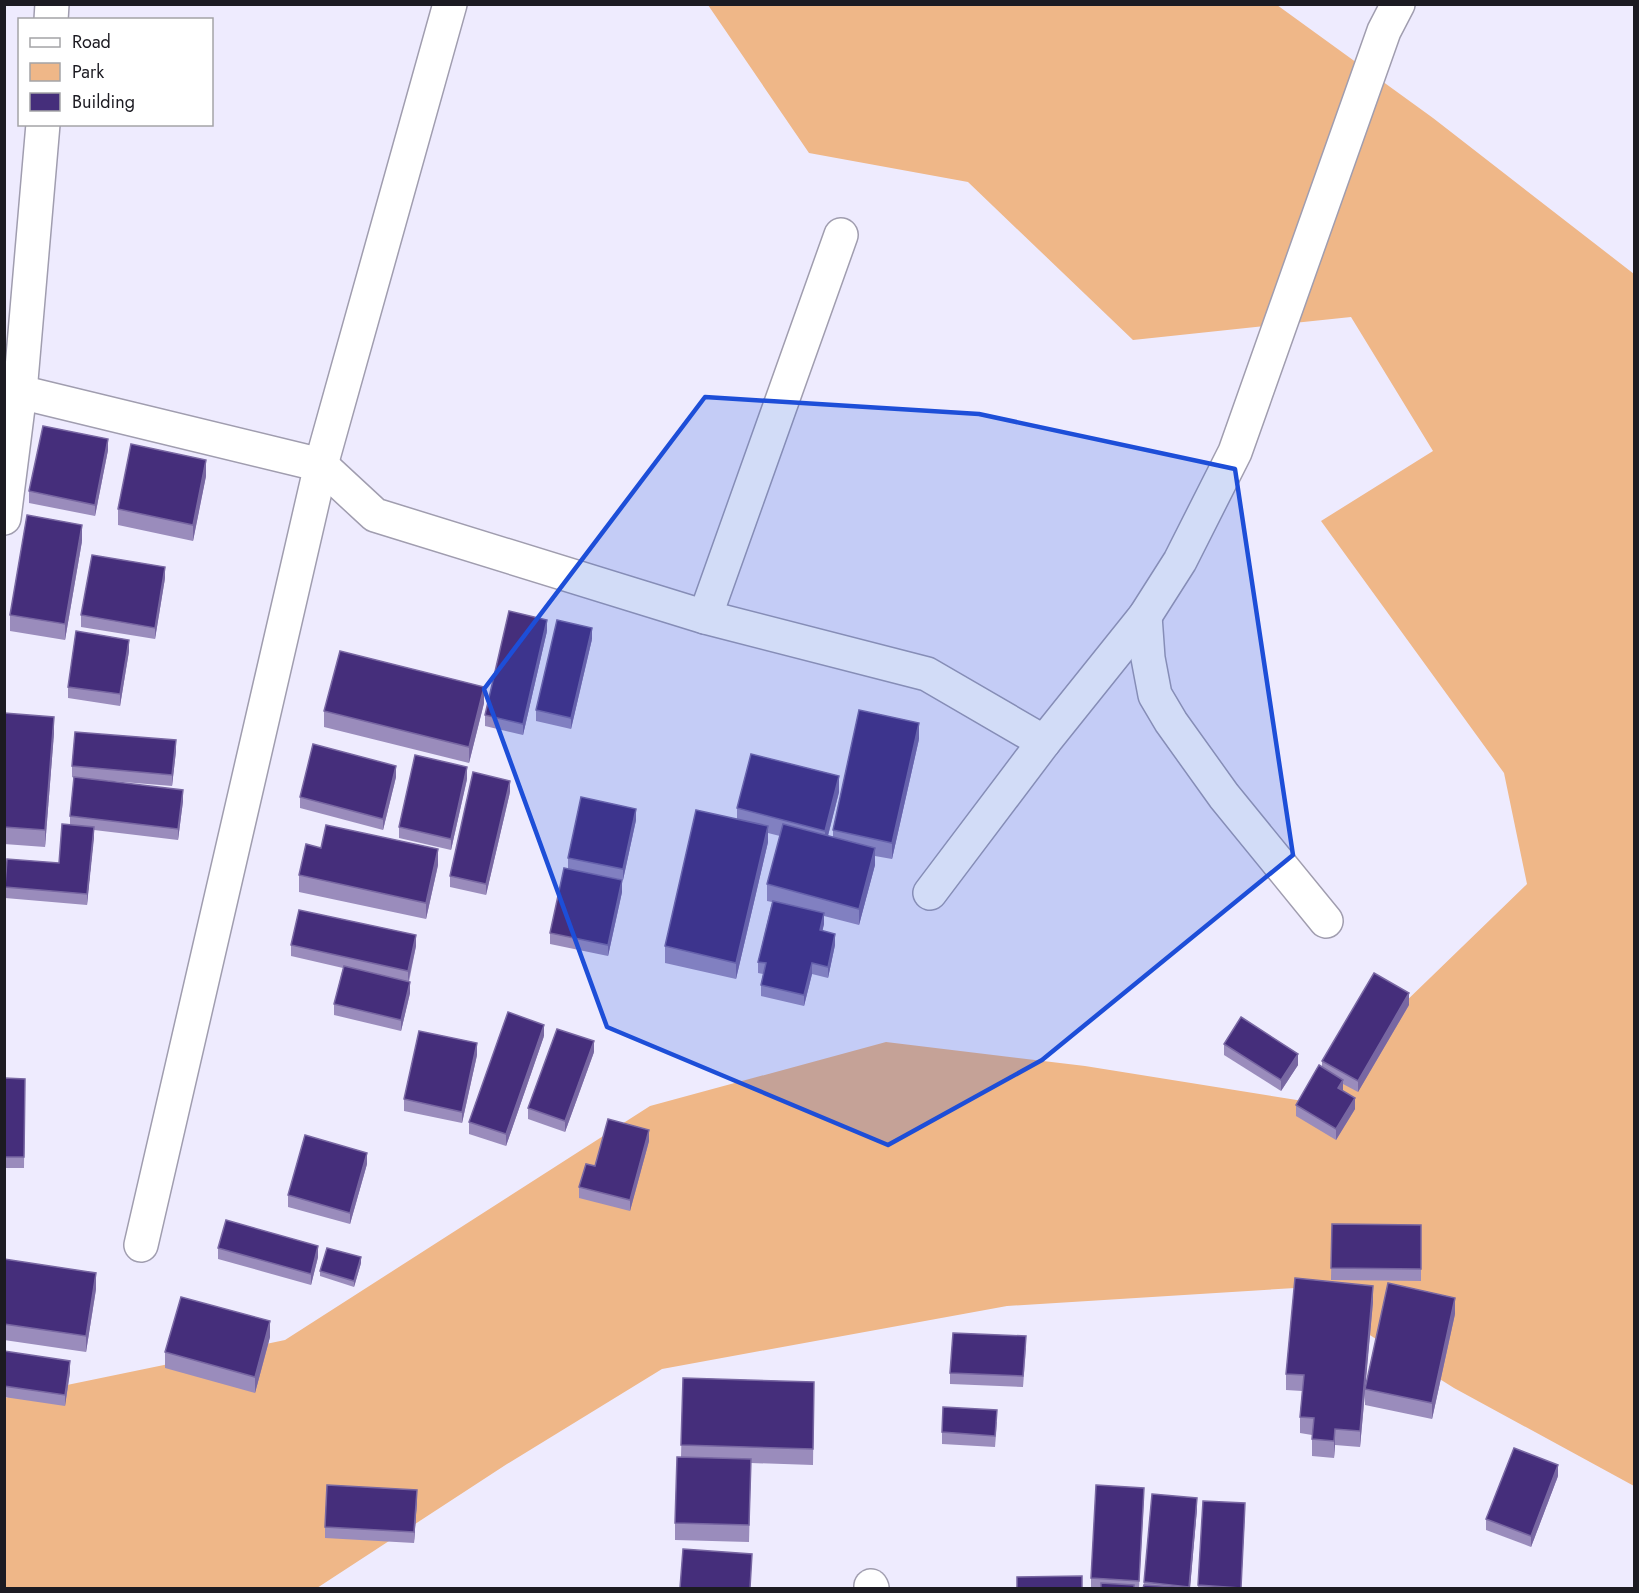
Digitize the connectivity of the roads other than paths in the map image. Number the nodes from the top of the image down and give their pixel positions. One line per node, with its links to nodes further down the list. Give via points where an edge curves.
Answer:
1 (450, 4): 6 (street)
2 (1398, 4): 8 (street, via 1384,31 1235,452 1180,561)
3 (42, 126): 5 (street)
4 (841, 235): 9 (street)
5 (21, 392): 6 (street); 7 (street)
6 (321, 465): 9 (street, via 375,515); 13 (street)
7 (4, 518)
8 (1145, 616): 10 (street); 12 (street, via 1155,695 1170,722 1224,796)
9 (705, 617): 10 (street, via 927,674)
10 (1044, 742): 11 (street)
11 (930, 893)
12 (1326, 921)
13 (141, 1245)

